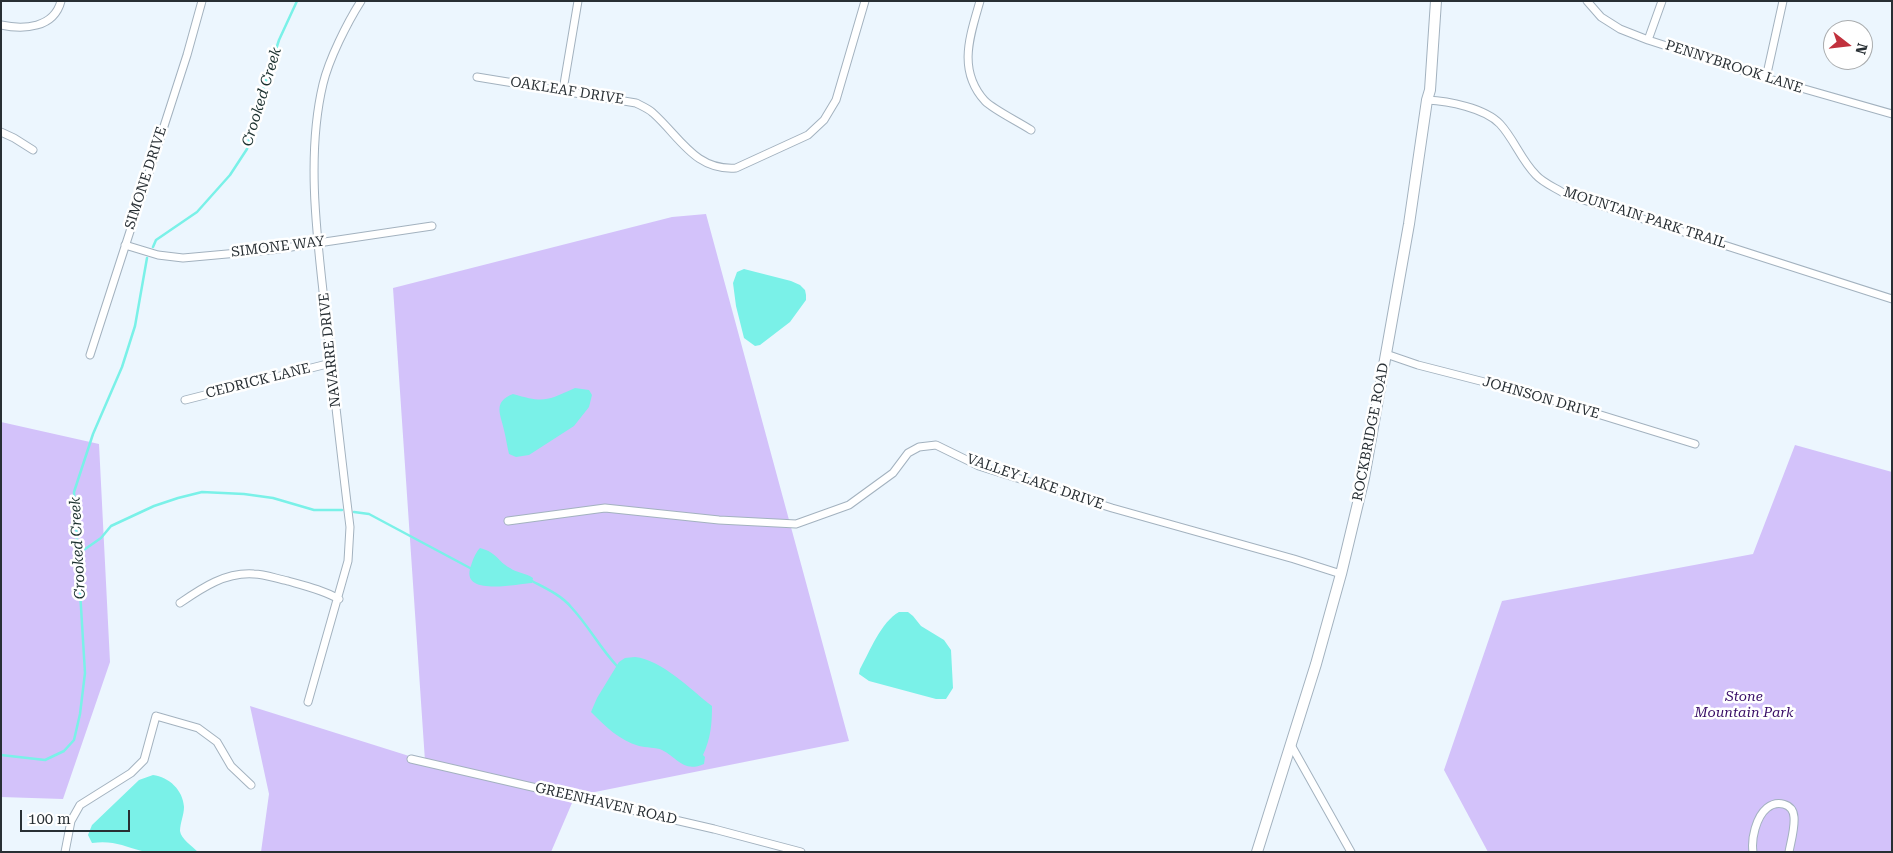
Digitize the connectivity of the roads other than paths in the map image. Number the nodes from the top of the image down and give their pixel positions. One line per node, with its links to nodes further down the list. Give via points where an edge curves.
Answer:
1 (61, 1): 11 (street, via 47,22 20,28)
2 (202, 1): 23 (street, SIMONE DRIVE)
3 (360, 1): 22 (street, NAVARRE DRIVE, via 323,82 317,115 314,151)
4 (578, 1): 15 (street)
5 (865, 1): 15 (street, OAKLEAF DRIVE, via 836,100 824,120 808,134 736,168 724,169 704,163 652,112 636,103)
6 (980, 1): 18 (street, via 967,52 974,84 986,102)
7 (1436, 1): 16 (main road, ROCKBRIDGE ROAD)
8 (1587, 1): 12 (street, PENNYBROOK LANE, via 1601,17)
9 (1662, 1): 12 (street)
10 (1783, 1): 14 (street)
11 (1, 25)
12 (1648, 40): 14 (street, PENNYBROOK LANE)
13 (477, 77): 15 (street, OAKLEAF DRIVE)
14 (1766, 78): 17 (street, PENNYBROOK LANE)
15 (563, 90)
16 (1427, 100): 24 (street, MOUNTAIN PARK TRAIL, via 1442,100 1493,118 1537,177 1565,194); 25 (main road, ROCKBRIDGE ROAD)
17 (1892, 114)
18 (1031, 130)
19 (1, 132): 20 (street)
20 (33, 150)
21 (432, 226): 22 (street, SIMONE WAY)
22 (318, 242): 23 (street, SIMONE WAY, via 183,258 158,255); 27 (street, NAVARRE DRIVE)
23 (125, 245): 26 (street, SIMONE DRIVE)
24 (1892, 299)
25 (1386, 354): 29 (street, JOHNSON DRIVE); 31 (main road, ROCKBRIDGE ROAD, via 1364,478)
26 (90, 355)
27 (331, 363): 28 (street, CEDRICK LANE); 32 (street, NAVARRE DRIVE, via 350,527 348,561)
28 (185, 400)
29 (1696, 444)
30 (508, 520): 31 (street, VALLEY LAKE DRIVE, via 605,508 796,524 849,505 893,473 908,453 919,447 936,445 979,466 1007,475)
31 (1341, 574): 35 (main road, ROCKBRIDGE ROAD)
32 (339, 599): 33 (street, via 313,587 255,574 240,574 204,586); 34 (street, NAVARRE DRIVE)
33 (180, 603)
34 (308, 702)
35 (1291, 745): 40 (main road, ROCKBRIDGE ROAD); 41 (street)
36 (411, 759): 39 (street, GREENHAVEN ROAD, via 714,828)
37 (252, 784): 38 (street, via 231,766 217,742 198,728 156,716 144,760 130,773 80,805 71,821)
38 (65, 852)
39 (801, 852)
40 (1257, 852)
41 (1351, 852)
42 (1752, 852): 43 (street, via 1763,813 1773,804 1780,804 1787,805 1794,817)
43 (1789, 852)

